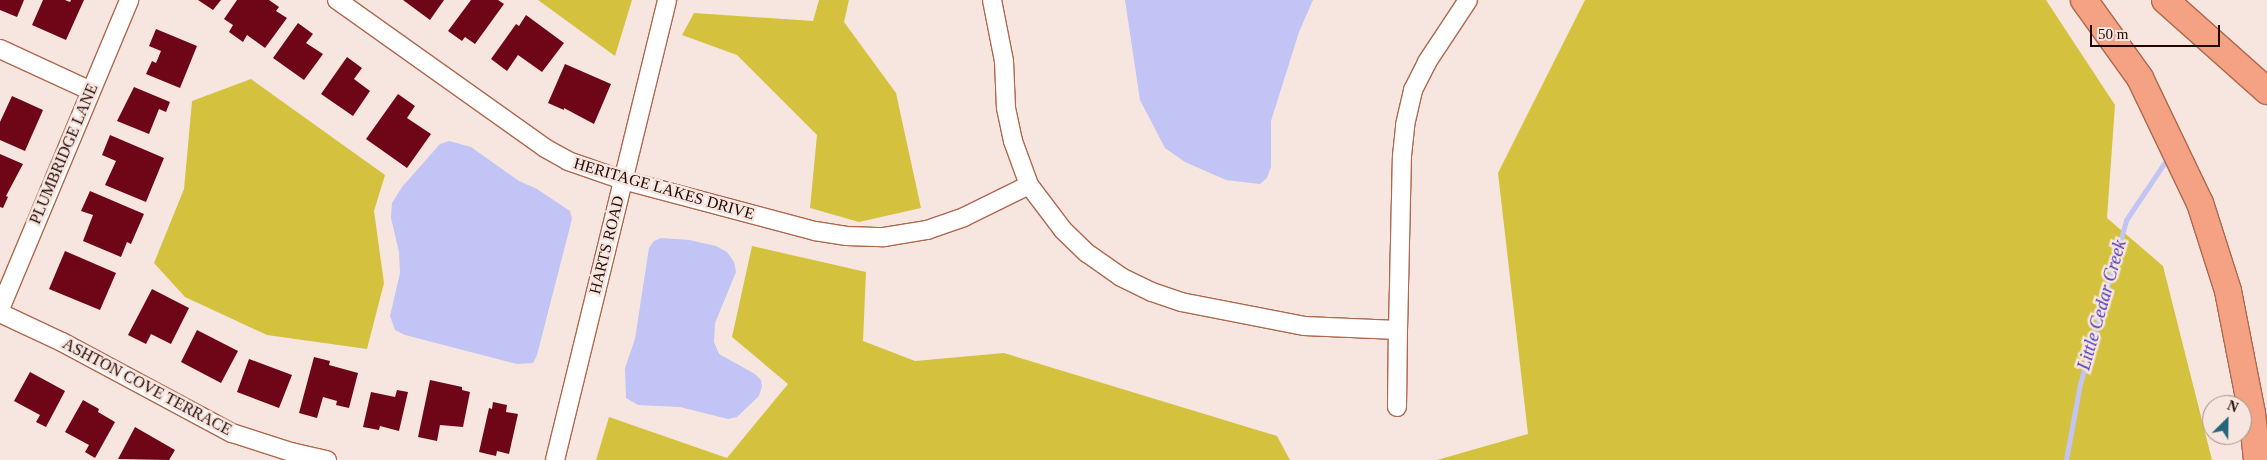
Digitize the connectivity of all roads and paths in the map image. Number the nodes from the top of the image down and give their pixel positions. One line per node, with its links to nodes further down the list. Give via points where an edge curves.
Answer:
1 (129, 0): 9 (street, PLUMBRIDGE LANE)
2 (337, 0): 11 (street, HERITAGE LAKES DRIVE, via 545,148 568,161)
3 (667, 0): 11 (street, HARTS ROAD)
4 (992, 0): 12 (street, via 1004,61 1008,116)
5 (1468, 0): 15 (street, via 1427,62 1414,90 1405,125)
6 (2084, 0): 19 (highway, via 2140,78 2200,203 2228,291 2252,414)
7 (2165, 0): 10 (highway)
8 (0, 49): 9 (street)
9 (91, 91): 13 (street, PLUMBRIDGE LANE)
10 (2267, 91)
11 (623, 180): 12 (street, HERITAGE LAKES DRIVE, via 814,231 884,237 927,230 964,217); 18 (street, HARTS ROAD)
12 (1028, 185): 15 (street, via 1063,230 1088,253 1152,292 1181,302 1304,326)
13 (0, 309)
14 (0, 313): 17 (street, ASHTON COVE TERRACE, via 62,342 232,433)
15 (1398, 330): 16 (street)
16 (1397, 407)
17 (327, 460)
18 (555, 460)
19 (2257, 460)

